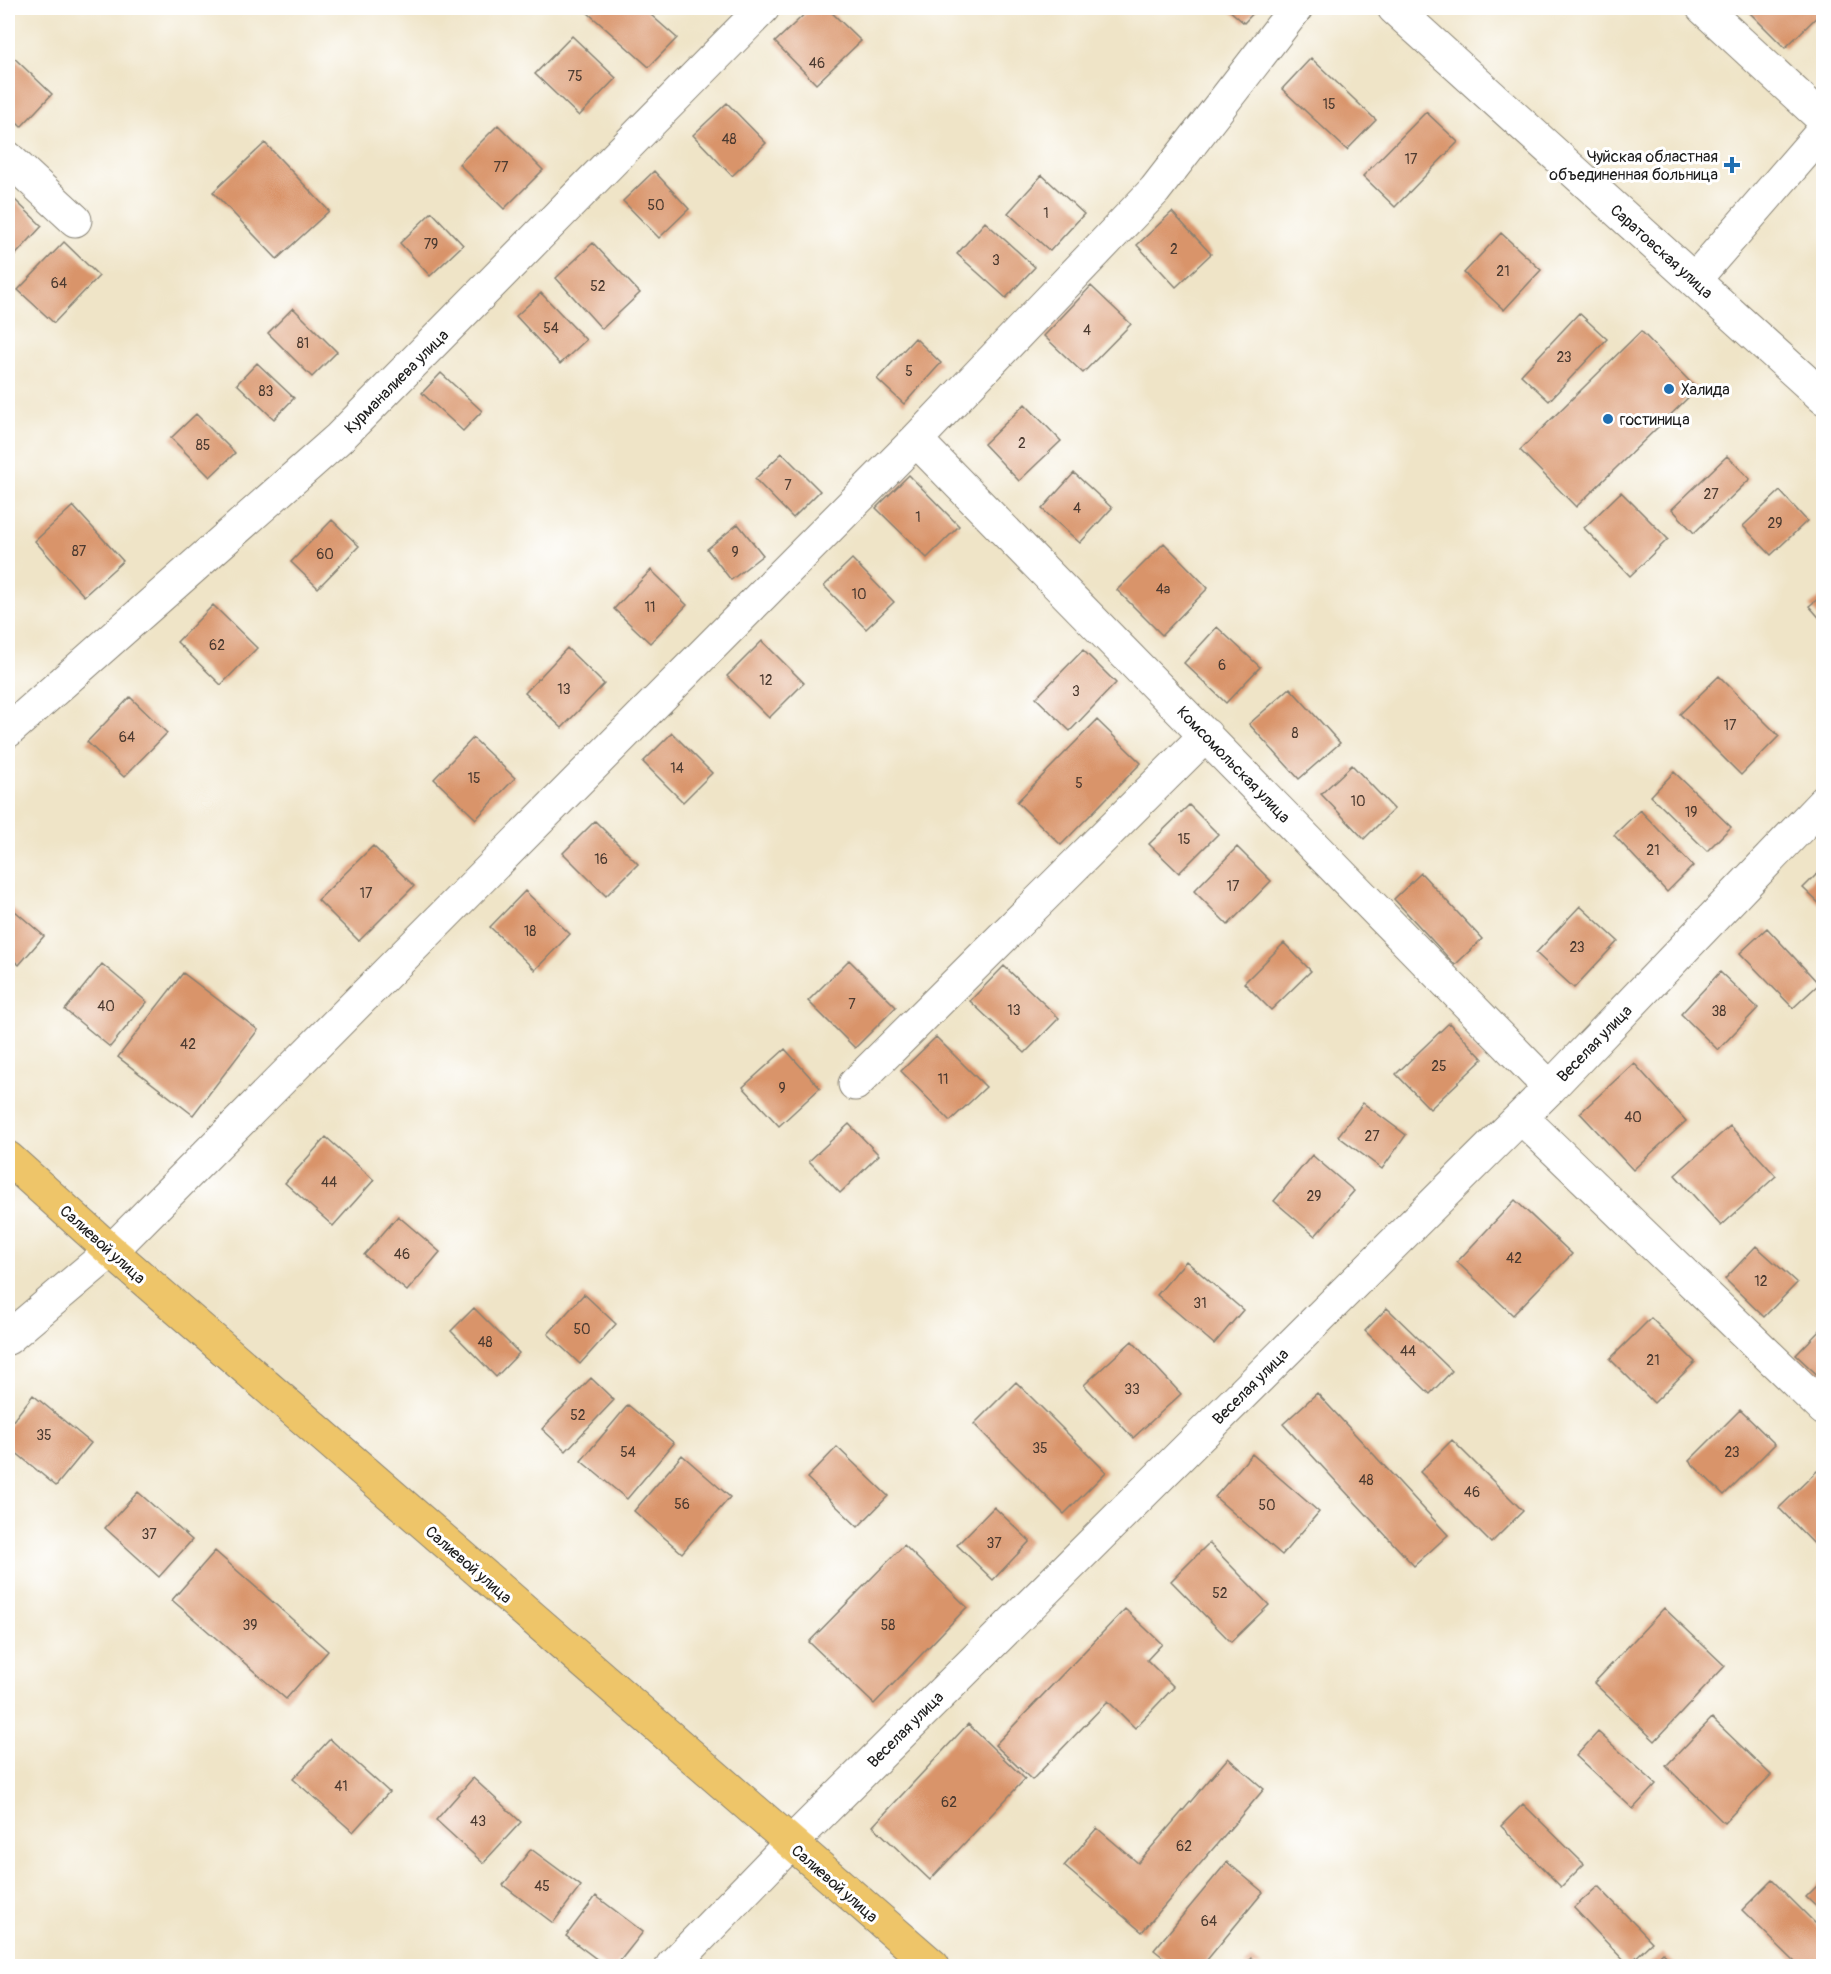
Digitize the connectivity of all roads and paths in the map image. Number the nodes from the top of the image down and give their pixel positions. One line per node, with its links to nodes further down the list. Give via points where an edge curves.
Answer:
1 (763, 8): 12 (street, Курманалиева улица, via 339,438)
2 (1296, 8): 11 (street, via 1155,190)
3 (1394, 8): 9 (street, Саратовская улица)
4 (1703, 8): 5 (street)
5 (1824, 120)
6 (1824, 130): 9 (street)
7 (8, 158): 8 (street)
8 (75, 220)
9 (1694, 280): 10 (street, Саратовская улица)
10 (1824, 398)
11 (916, 440): 13 (street, Комсомольская улица); 19 (street)
12 (8, 731)
13 (1206, 735): 15 (street); 16 (street, Комсомольская улица)
14 (1824, 802): 16 (street, Веселая улица)
15 (855, 1084)
16 (1551, 1088): 17 (street, Веселая улица)
17 (1521, 1117): 21 (street); 22 (street, Веселая улица)
18 (8, 1158): 19 (main road, Салиевой улица)
19 (111, 1251): 20 (street); 22 (main road, Салиевой улица)
20 (8, 1338)
21 (1824, 1409)
22 (790, 1844): 23 (street, Веселая улица); 24 (main road, Салиевой улица)
23 (672, 1966)
24 (933, 1966)

